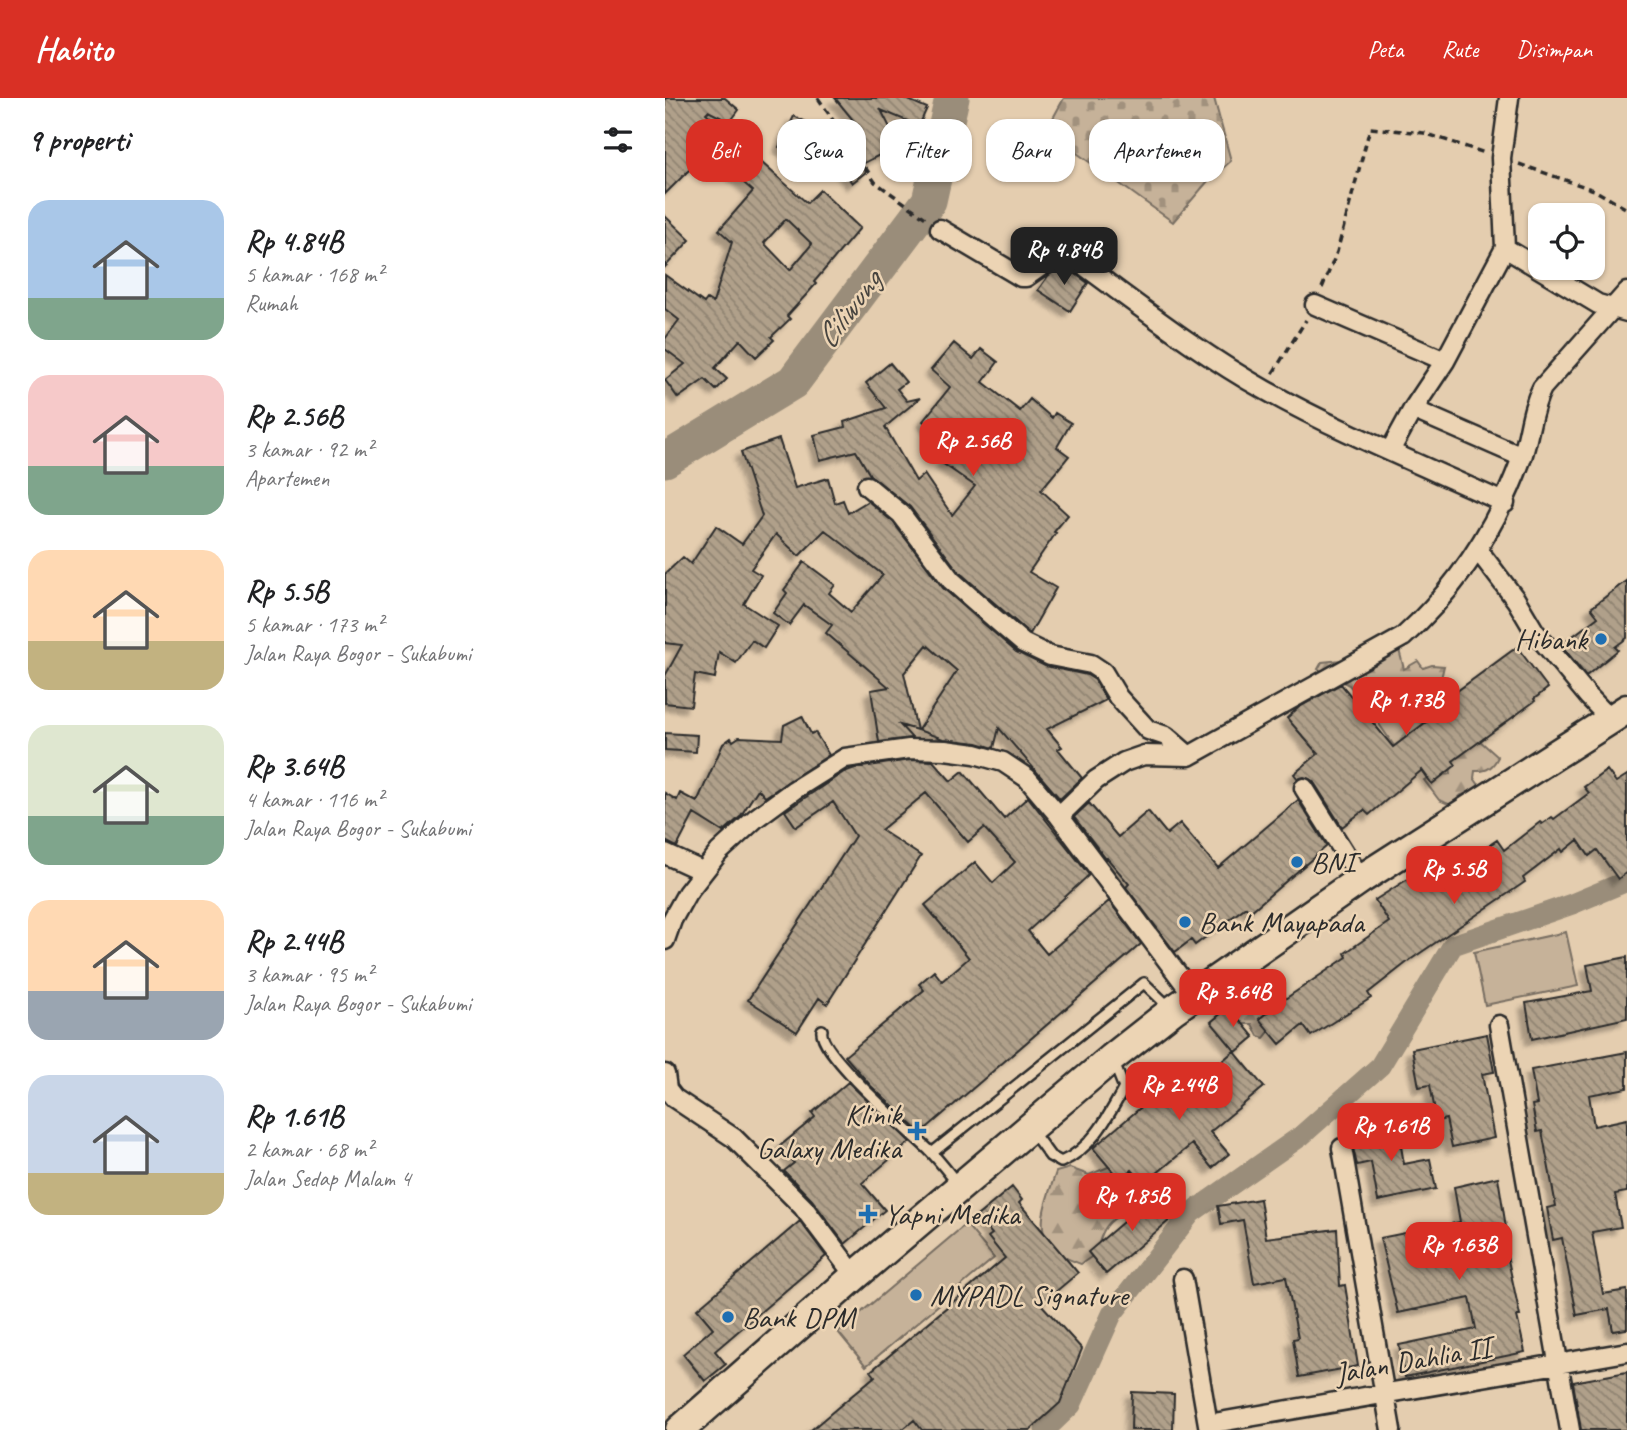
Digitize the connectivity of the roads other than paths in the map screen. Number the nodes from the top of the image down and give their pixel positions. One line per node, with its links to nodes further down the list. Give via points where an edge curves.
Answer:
1 (1509, 98): 3 (street, via 1501,158)
2 (940, 229): 9 (street, via 1021,277 1060,253 1068,254 1262,389)
3 (1505, 248): 6 (street, via 1598,304); 7 (street)
4 (1627, 292): 6 (street)
5 (1315, 305): 7 (street)
6 (1620, 310): 10 (street, via 1542,388)
7 (1445, 361): 9 (street)
8 (1419, 412): 10 (street)
9 (1390, 451): 12 (street)
10 (1522, 457): 12 (street)
11 (867, 485): 15 (street, via 901,514 951,580 1023,642 1050,656 1081,661 1103,672 1148,730 1166,736)
12 (1505, 503): 13 (street)
13 (1478, 550): 14 (street, via 1535,632 1588,696); 15 (street, via 1431,612 1403,637)
14 (1619, 715): 20 (highway)
15 (1189, 756): 17 (street, via 1144,755 1123,762 1096,779)
16 (1304, 788): 20 (street)
17 (1059, 816): 19 (street, via 1027,778 1003,762 975,754 909,748 845,758 756,818); 22 (street)
18 (665, 854): 19 (street)
19 (702, 871): 21 (street)
20 (1361, 880): 22 (highway)
21 (665, 940)
22 (1184, 1003): 25 (highway); 29 (lane, via 1144,983)
23 (1499, 1025): 34 (street)
24 (822, 1030): 29 (lane, via 822,1039 839,1064)
25 (1112, 1058): 27 (highway); 27 (lane, via 1124,1088 1109,1115 1075,1156 1061,1162 1050,1156)
26 (665, 1074): 31 (street, via 674,1098 734,1138 803,1207)
27 (1030, 1129): 30 (highway)
28 (1342, 1148): 35 (street)
29 (932, 1153): 30 (lane)
30 (961, 1188): 31 (highway)
31 (855, 1276): 37 (highway)
32 (1183, 1279): 36 (street)
33 (1627, 1352): 34 (street, Jalan Dahlia II)
34 (1558, 1363): 35 (street, Jalan Dahlia II); 39 (street)
35 (1385, 1394): 36 (street, Jalan Dahlia II); 38 (street)
36 (1208, 1427)
37 (680, 1430)
38 (1391, 1430)
39 (1570, 1430)

